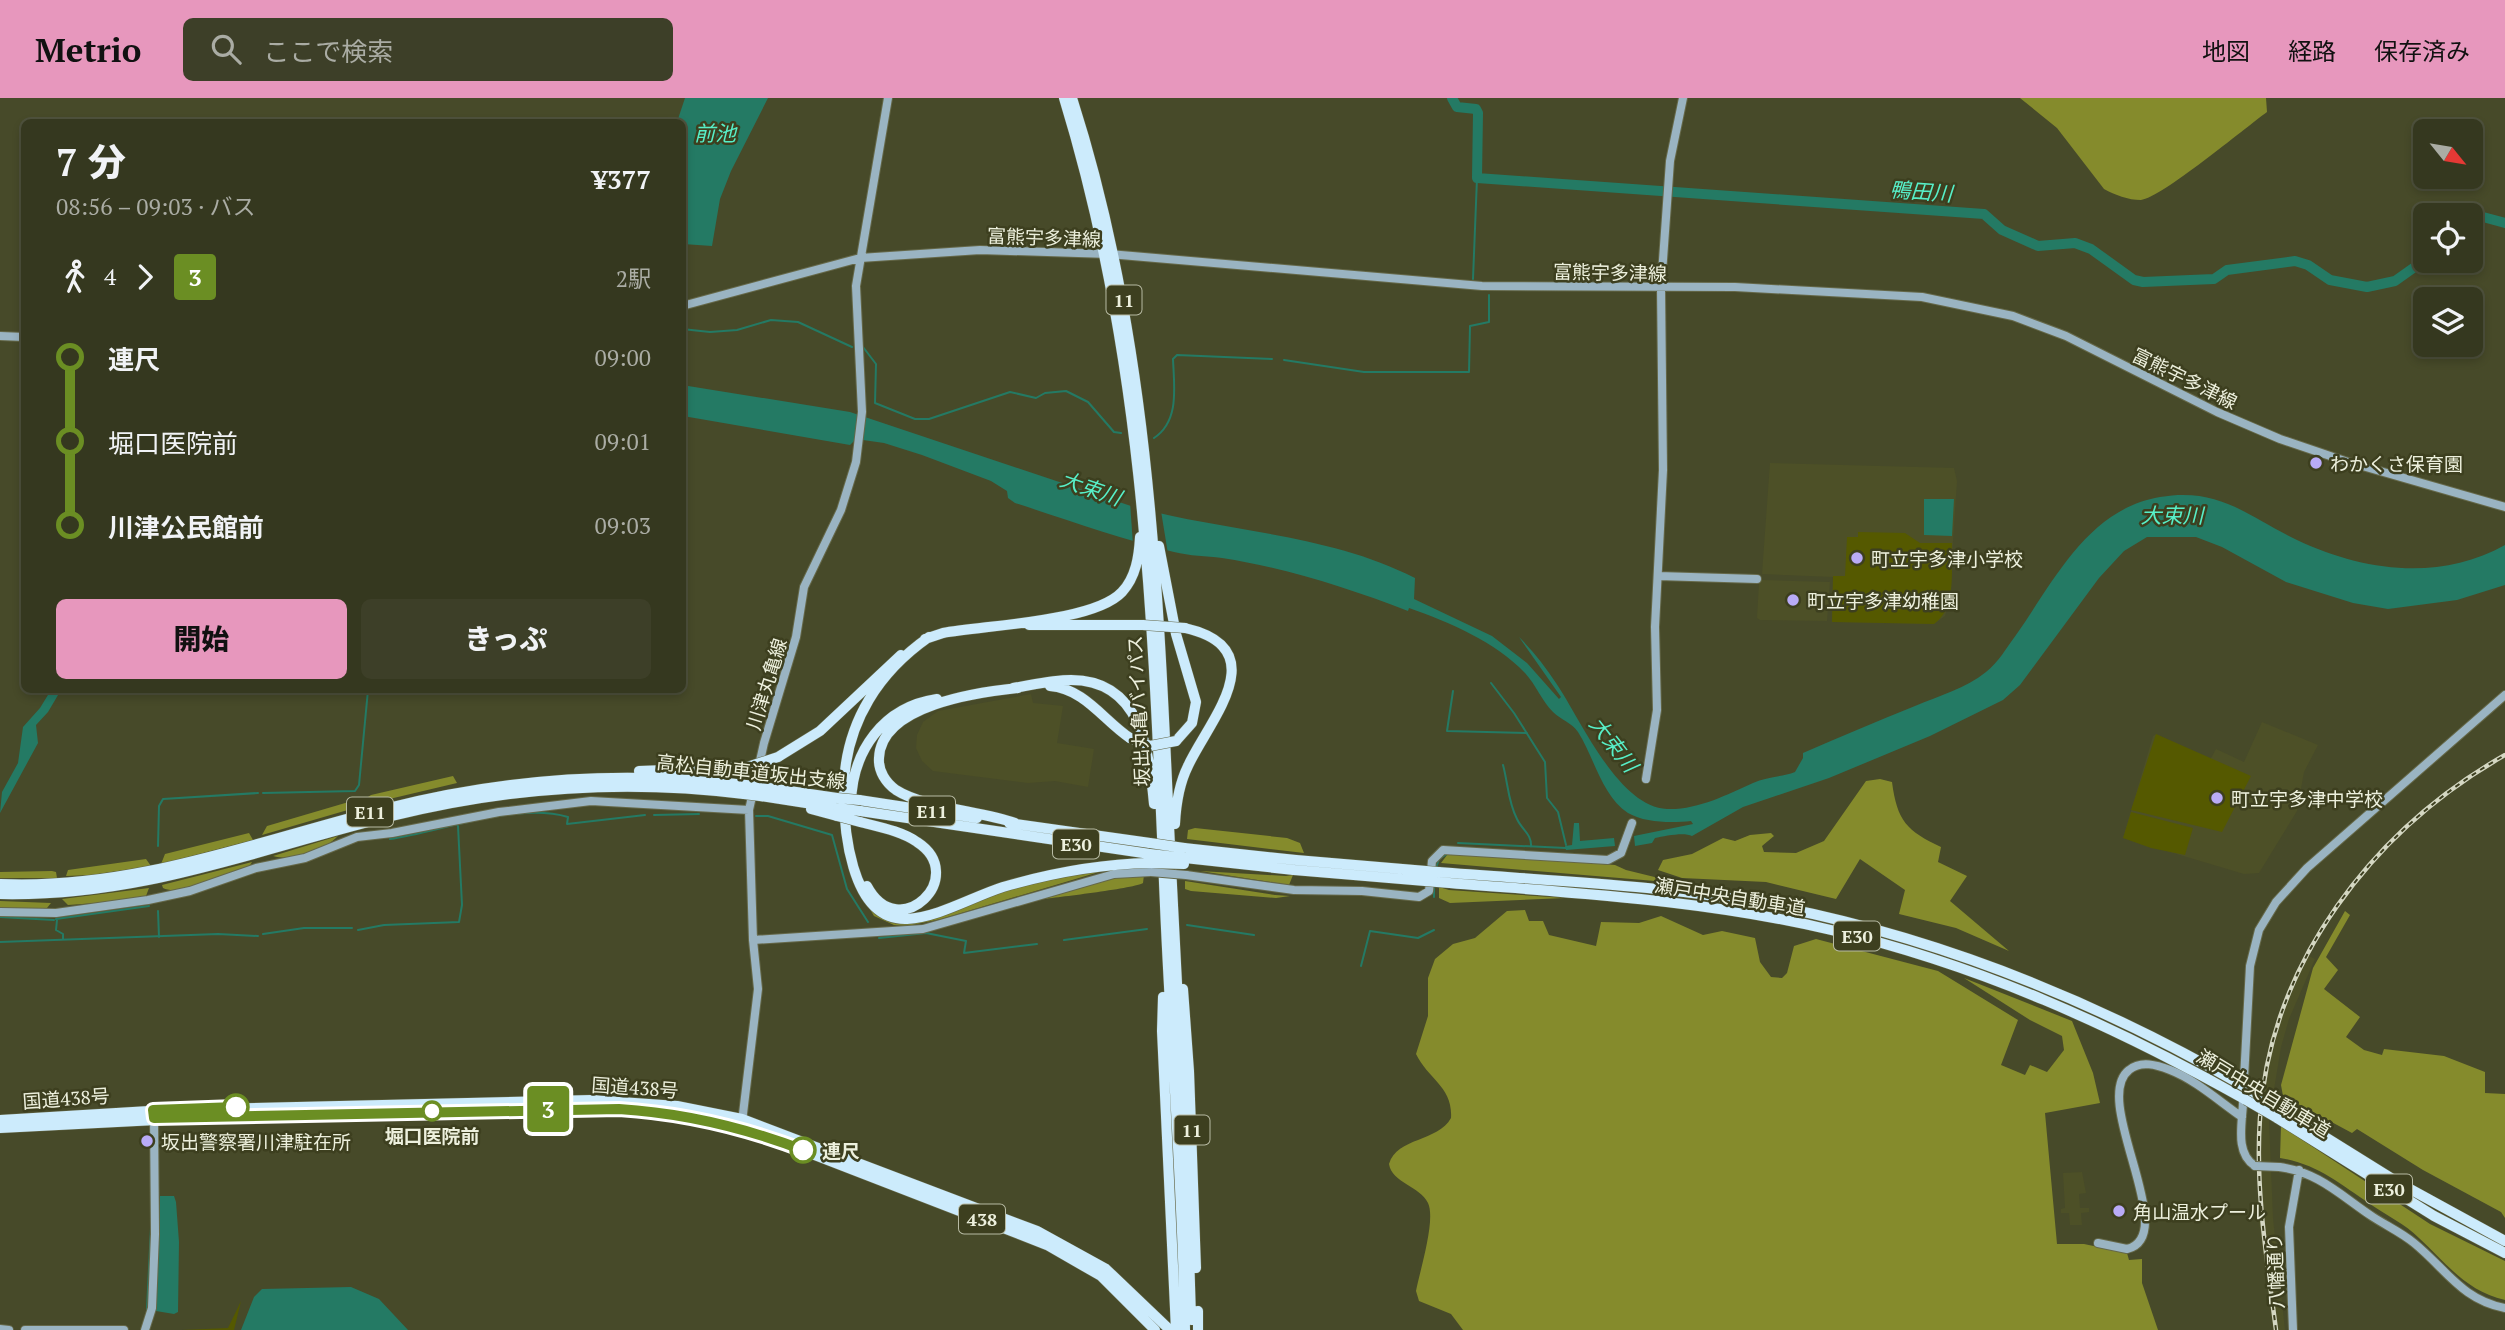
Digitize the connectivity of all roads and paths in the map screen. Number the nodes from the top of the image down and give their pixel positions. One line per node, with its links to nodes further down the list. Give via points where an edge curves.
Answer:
1 (888, 98): 6 (street, 川津丸亀線)
2 (1064, 98): 5 (highway, 11)
3 (1072, 98): 5 (highway, 11)
4 (1683, 98): 7 (street, via 1671,161)
5 (1109, 255): 6 (street, 富熊宇多津線, via 980,250); 7 (street, 富熊宇多津線, via 1482,286); 11 (highway, 11); 11 (highway, 11, via 1135,360)
6 (860, 258): 8 (street, 富熊宇多津線); 27 (street, 川津丸亀線, via 856,298 862,412 857,458 841,510 804,587 796,637 764,743)
7 (1661, 288): 12 (street, 富熊宇多津線, via 1864,293 1979,307 2066,337 2280,439); 14 (street, via 1663,470)
8 (686, 305)
9 (0, 337): 10 (street)
10 (21, 337)
11 (1144, 506): 13 (highway); 13 (highway)
12 (2505, 507)
13 (1151, 557): 16 (highway); 16 (highway, 坂出丸亀バイパス / 11); 17 (highway, via 1117,597 1094,609)
14 (1658, 576): 15 (street); 23 (street, via 1657,723)
15 (1757, 579)
16 (1157, 582): 19 (highway, bridge, via 1196,702 1192,723 1176,741 1150,746 1130,738 1069,690); 38 (highway, 坂出丸亀バイパス / 11)
17 (1001, 623): 18 (highway); 38 (highway, bridge, via 1185,628 1217,644 1229,662 1231,676 1223,707 1191,759 1180,788)
18 (929, 637): 22 (highway, bridge, via 889,665 820,731 778,757 747,767); 31 (highway, via 872,692 850,743 845,778 847,833 859,882 875,908 892,917 914,918 1054,874)
19 (1013, 688): 21 (highway); 38 (highway, via 1085,681 1111,692 1133,713 1149,760)
20 (2505, 695): 40 (street, via 2290,884 2266,918 2254,947 2248,986)
21 (955, 697): 28 (highway, via 913,704 891,716 868,742 852,783 852,831 869,889 887,907 920,904 936,877 928,852); 30 (highway, via 922,710 889,734 879,757 884,777 909,796)
22 (566, 778): 24 (highway, 高松自動車道坂出支線 / E11, via 655,777); 35 (highway, 高松自動車道坂出支線 / E11, via 429,798 144,873 70,884)
23 (1646, 779)
24 (745, 789): 25 (highway, 高松自動車道坂出支線, bridge); 36 (highway, 高松自動車道坂出支線 / E11, via 630,785 511,793 389,817 145,882 70,893)
25 (761, 791): 26 (highway, 高松自動車道坂出支線 / E11); 26 (highway, 高松自動車道坂出支線 / E11)
26 (838, 807): 28 (highway, 高松自動車道坂出支線 / E11, bridge)
27 (750, 810): 37 (street, via 591,801 499,812 357,837 305,858 148,900 56,913); 39 (street, 川津丸亀線)
28 (860, 811): 30 (highway, 高松自動車道坂出支線 / E11)
29 (1632, 823): 32 (street, via 1621,853 1608,860 1443,850 1432,860 1429,891 1419,897 1277,889)
30 (1007, 826): 31 (highway, 瀬戸中央自動車道 / E30); 31 (highway, 瀬戸中央自動車道 / E30)
31 (1150, 858): 32 (highway, 瀬戸中央自動車道 / E30, bridge); 32 (highway, bridge); 39 (street, via 1114,874 923,929)
32 (1185, 861): 33 (highway, 瀬戸中央自動車道 / E30); 33 (highway, 瀬戸中央自動車道 / E30)
33 (1295, 865): 34 (highway, 瀬戸中央自動車道 / E30, bridge)
34 (1438, 877): 40 (highway, 瀬戸中央自動車道 / E30, via 1727,899 1805,912 1905,937 2057,990); 41 (highway, 瀬戸中央自動車道 / E30, via 1726,910 1902,948 2064,1007 2135,1039)
35 (0, 884)
36 (0, 894)
37 (0, 912)
38 (1170, 930): 48 (highway, 坂出丸亀バイパス / 11); 54 (highway, 11, via 1162,1031); 65 (highway, 11, via 1187,1030)
39 (752, 940): 45 (street, 川津丸亀線, via 758,989)
40 (2245, 1083): 49 (highway, 瀬戸中央自動車道 / E30, bridge, via 2399,1183)
41 (2244, 1102): 43 (street); 51 (highway, 瀬戸中央自動車道 / E30, bridge, via 2434,1216)
42 (153, 1114): 44 (highway, 国道438号 / 438); 45 (highway, 国道438号 / 438, via 605,1108); 46 (highway, 国道438号 / 438); 59 (street, via 155,1234 152,1308)
43 (2242, 1117): 47 (street, bridge, via 2244,1155 2255,1166); 50 (street, via 2173,1071 2147,1063 2130,1069 2119,1083 2117,1100 2140,1179 2144,1233 2127,1249)
44 (0, 1120)
45 (742, 1124): 53 (highway, 国道438号 / 438, via 1058,1241 1106,1269); 60 (highway, 国道438号 / 438, via 1047,1245 1101,1276)
46 (0, 1128)
47 (2299, 1170): 52 (street, via 2323,1180 2413,1242 2466,1293); 66 (street, 八幡通り, via 2288,1227)
48 (1184, 1223): 63 (highway, 坂出丸亀バイパス / 11); 64 (highway, 坂出丸亀バイパス / 11)
49 (2505, 1241)
50 (2098, 1243)
51 (2505, 1253)
52 (2505, 1308)
53 (1154, 1314): 54 (highway, via 1164,1320); 61 (highway, 国道438号 / 438)
54 (1175, 1314): 62 (highway, 11)
55 (0, 1329): 56 (street)
56 (9, 1330)
57 (25, 1330): 58 (street)
58 (124, 1330)
59 (145, 1330)
60 (1155, 1330)
61 (1170, 1330)
62 (1176, 1330)
63 (1185, 1330)
64 (1192, 1330)
65 (1198, 1330)
66 (2293, 1330)

